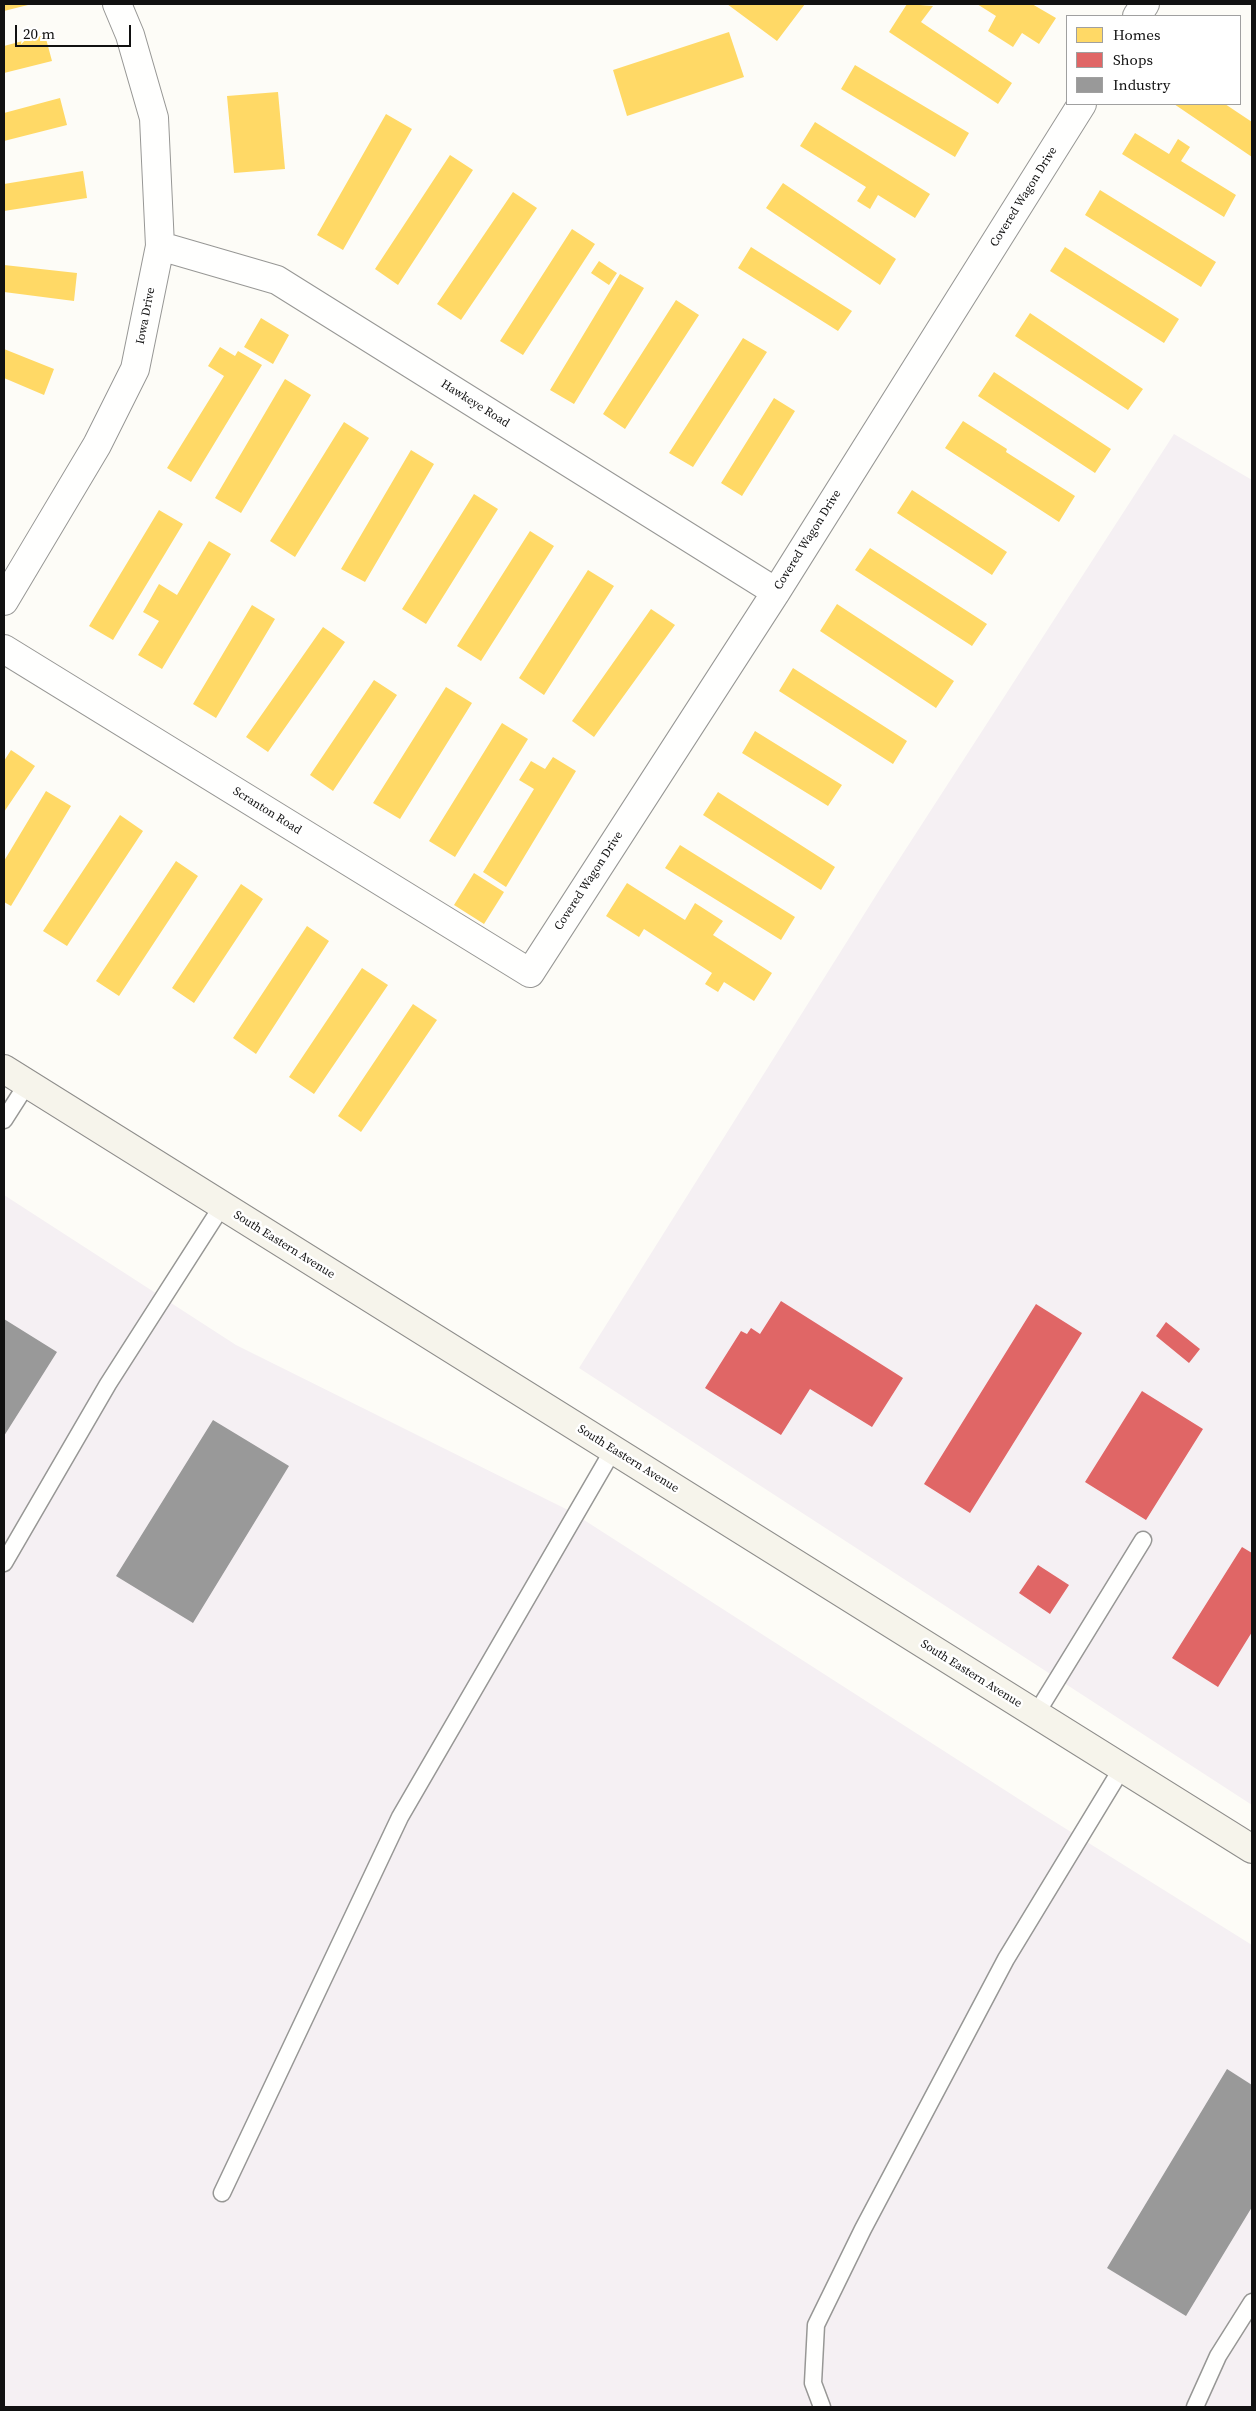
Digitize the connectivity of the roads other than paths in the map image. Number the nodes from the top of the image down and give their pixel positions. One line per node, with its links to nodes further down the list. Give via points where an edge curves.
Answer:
1 (117, 4): 5 (street, Iowa Drive, via 130,35 154,118)
2 (1145, 4): 3 (street)
3 (1139, 15)
4 (1081, 105): 6 (street, Covered Wagon Drive)
5 (160, 246): 6 (street, Hawkeye Road, via 277,280); 7 (street, Iowa Drive, via 135,369 97,445)
6 (776, 592): 9 (street, Covered Wagon Drive)
7 (4, 601)
8 (4, 649): 9 (street, Scranton Road)
9 (530, 973)
10 (4, 1069): 11 (main road, South Eastern Avenue)
11 (27, 1084): 12 (lane); 13 (main road, South Eastern Avenue)
12 (4, 1120)
13 (222, 1206): 14 (main road, South Eastern Avenue); 16 (lane, via 108,1384)
14 (613, 1450): 17 (main road, South Eastern Avenue); 20 (lane, via 400,1817)
15 (1143, 1540): 17 (lane)
16 (4, 1563)
17 (1036, 1714): 18 (main road, South Eastern Avenue)
18 (1122, 1768): 19 (main road, South Eastern Avenue); 22 (lane, via 1006,1959 863,2229 816,2325 813,2382)
19 (1252, 1849)
20 (222, 2194)
21 (1252, 2302): 23 (lane, via 1218,2356)
22 (822, 2407)
23 (1195, 2407)

